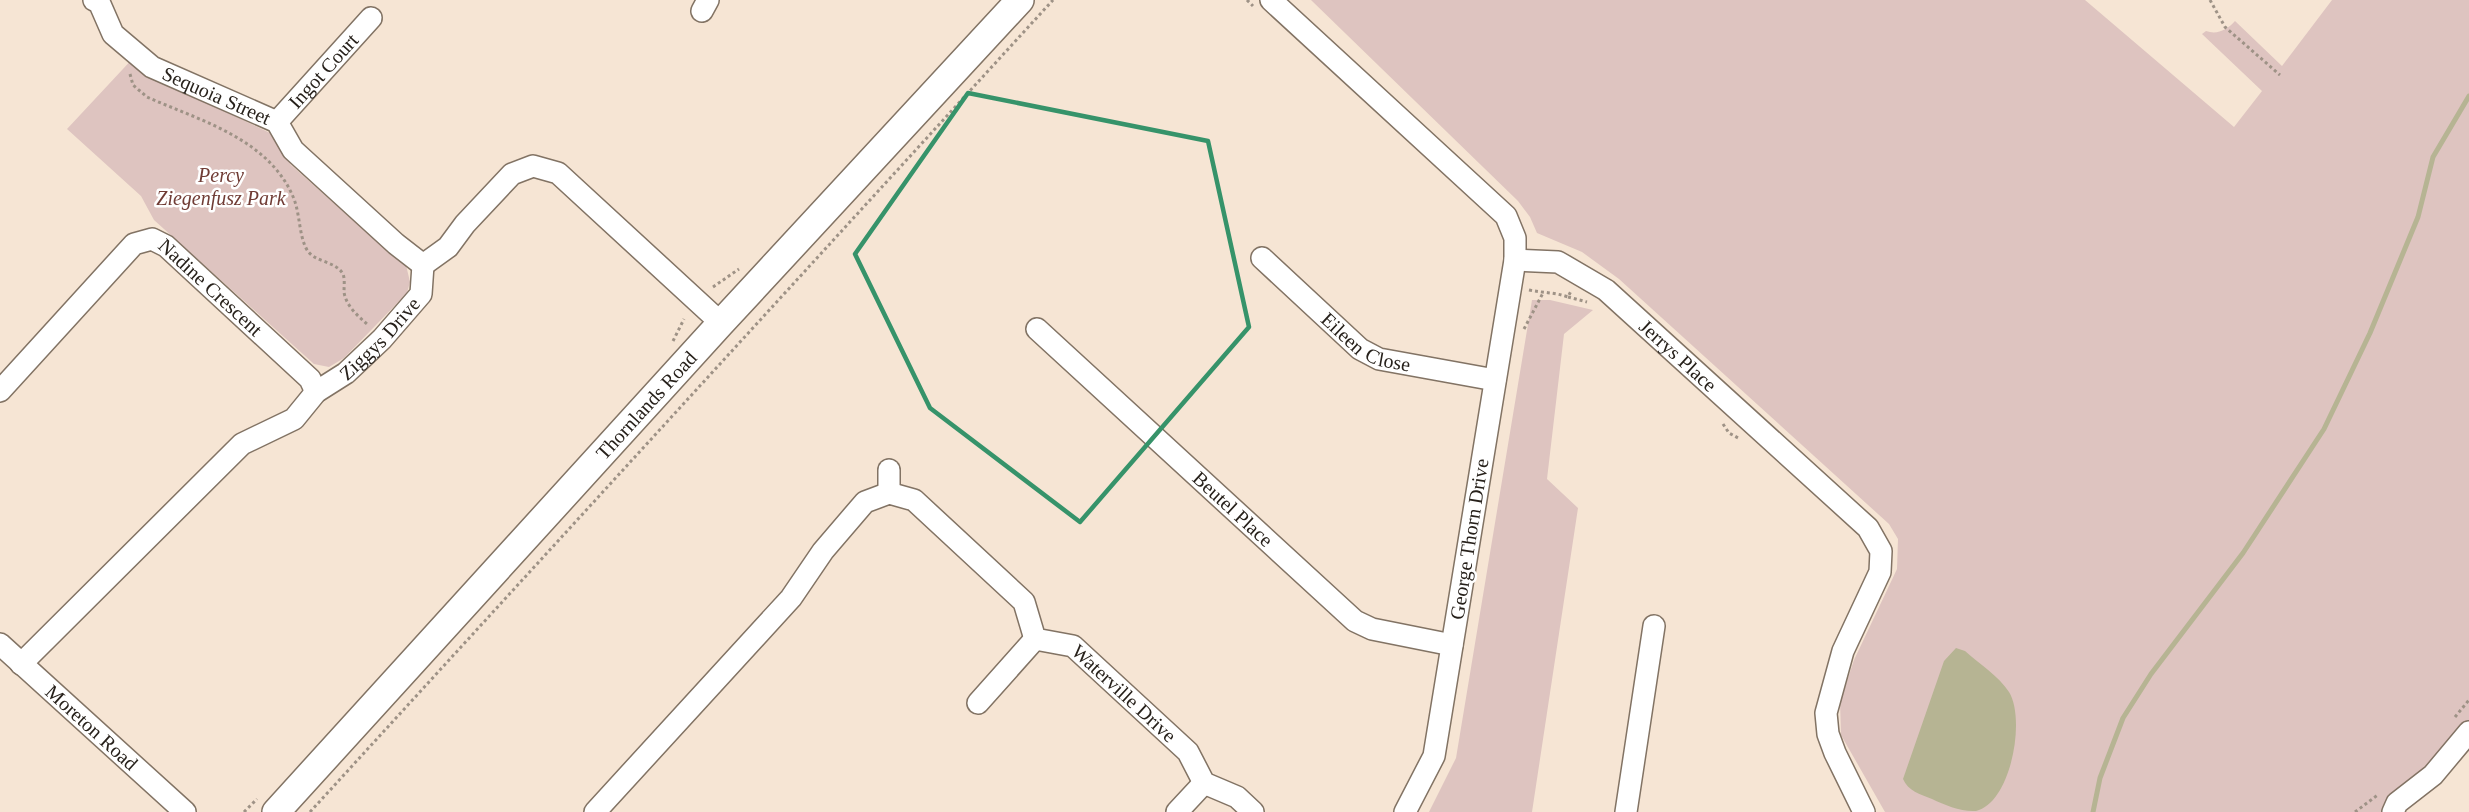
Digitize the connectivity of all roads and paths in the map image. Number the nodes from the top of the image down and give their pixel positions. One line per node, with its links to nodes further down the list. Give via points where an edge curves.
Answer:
1 (1020, 0): 15 (street, Thornlands Road)
2 (1053, 0): 37 (path)
3 (1271, 0): 11 (street, via 1506,216 1515,238)
4 (2210, 0): 8 (path, via 2225,27)
5 (98, 1): 9 (street, Sequoia Street, via 113,34 152,67)
6 (371, 18): 9 (street, Ingot Court)
7 (127, 66): 17 (path, via 133,85 147,97 247,142 269,160 294,200 306,250 317,260 337,267 344,276 351,308)
8 (2280, 75)
9 (277, 122): 12 (street, Sequoia Street, via 293,150)
10 (1262, 258): 18 (street, Eileen Close, via 1360,349 1379,359)
11 (1515, 260): 18 (street, George Thorn Drive); 43 (street, Jerrys Place, via 1558,262 1606,290 1868,528 1881,551 1880,572 1844,651 1826,713 1834,753)
12 (423, 265): 15 (street, via 448,247 512,174 533,166 558,173); 17 (street, Ziggys Drive, via 421,294)
13 (1568, 297): 14 (path)
14 (1592, 304)
15 (721, 324): 36 (street, Thornlands Road)
16 (1037, 328): 28 (street, Beutel Place, via 1355,621 1372,629)
17 (382, 339): 20 (street, Ziggys Drive, via 345,373)
18 (1496, 380): 28 (street, George Thorn Drive)
19 (0, 391): 20 (street, Nadine Crescent, via 134,244 152,239 166,246 310,379)
20 (316, 392): 29 (street, Ziggys Drive, via 294,419 242,444)
21 (1722, 424): 22 (path)
22 (1746, 443)
23 (889, 470): 24 (street)
24 (889, 492): 26 (street, via 914,500 1024,602); 38 (street, via 865,502 823,551 791,598)
25 (1654, 626): 42 (street)
26 (1035, 639): 31 (street); 33 (street, Waterville Drive, via 1073,646 1188,752)
27 (0, 644): 29 (street, Moreton Road)
28 (1452, 645): 41 (street, George Thorn Drive, via 1434,756)
29 (21, 664): 35 (street, Moreton Road)
30 (2469, 700): 32 (path)
31 (978, 703)
32 (2462, 725): 45 (street, via 2433,775 2397,803)
33 (1204, 783): 39 (street); 40 (street, via 1237,797)
34 (2384, 790): 44 (path)
35 (185, 812)
36 (276, 812)
37 (310, 812)
38 (595, 812)
39 (1177, 812)
40 (1253, 812)
41 (1405, 812)
42 (1626, 812)
43 (1864, 812)
44 (2355, 812)
45 (2393, 812)

